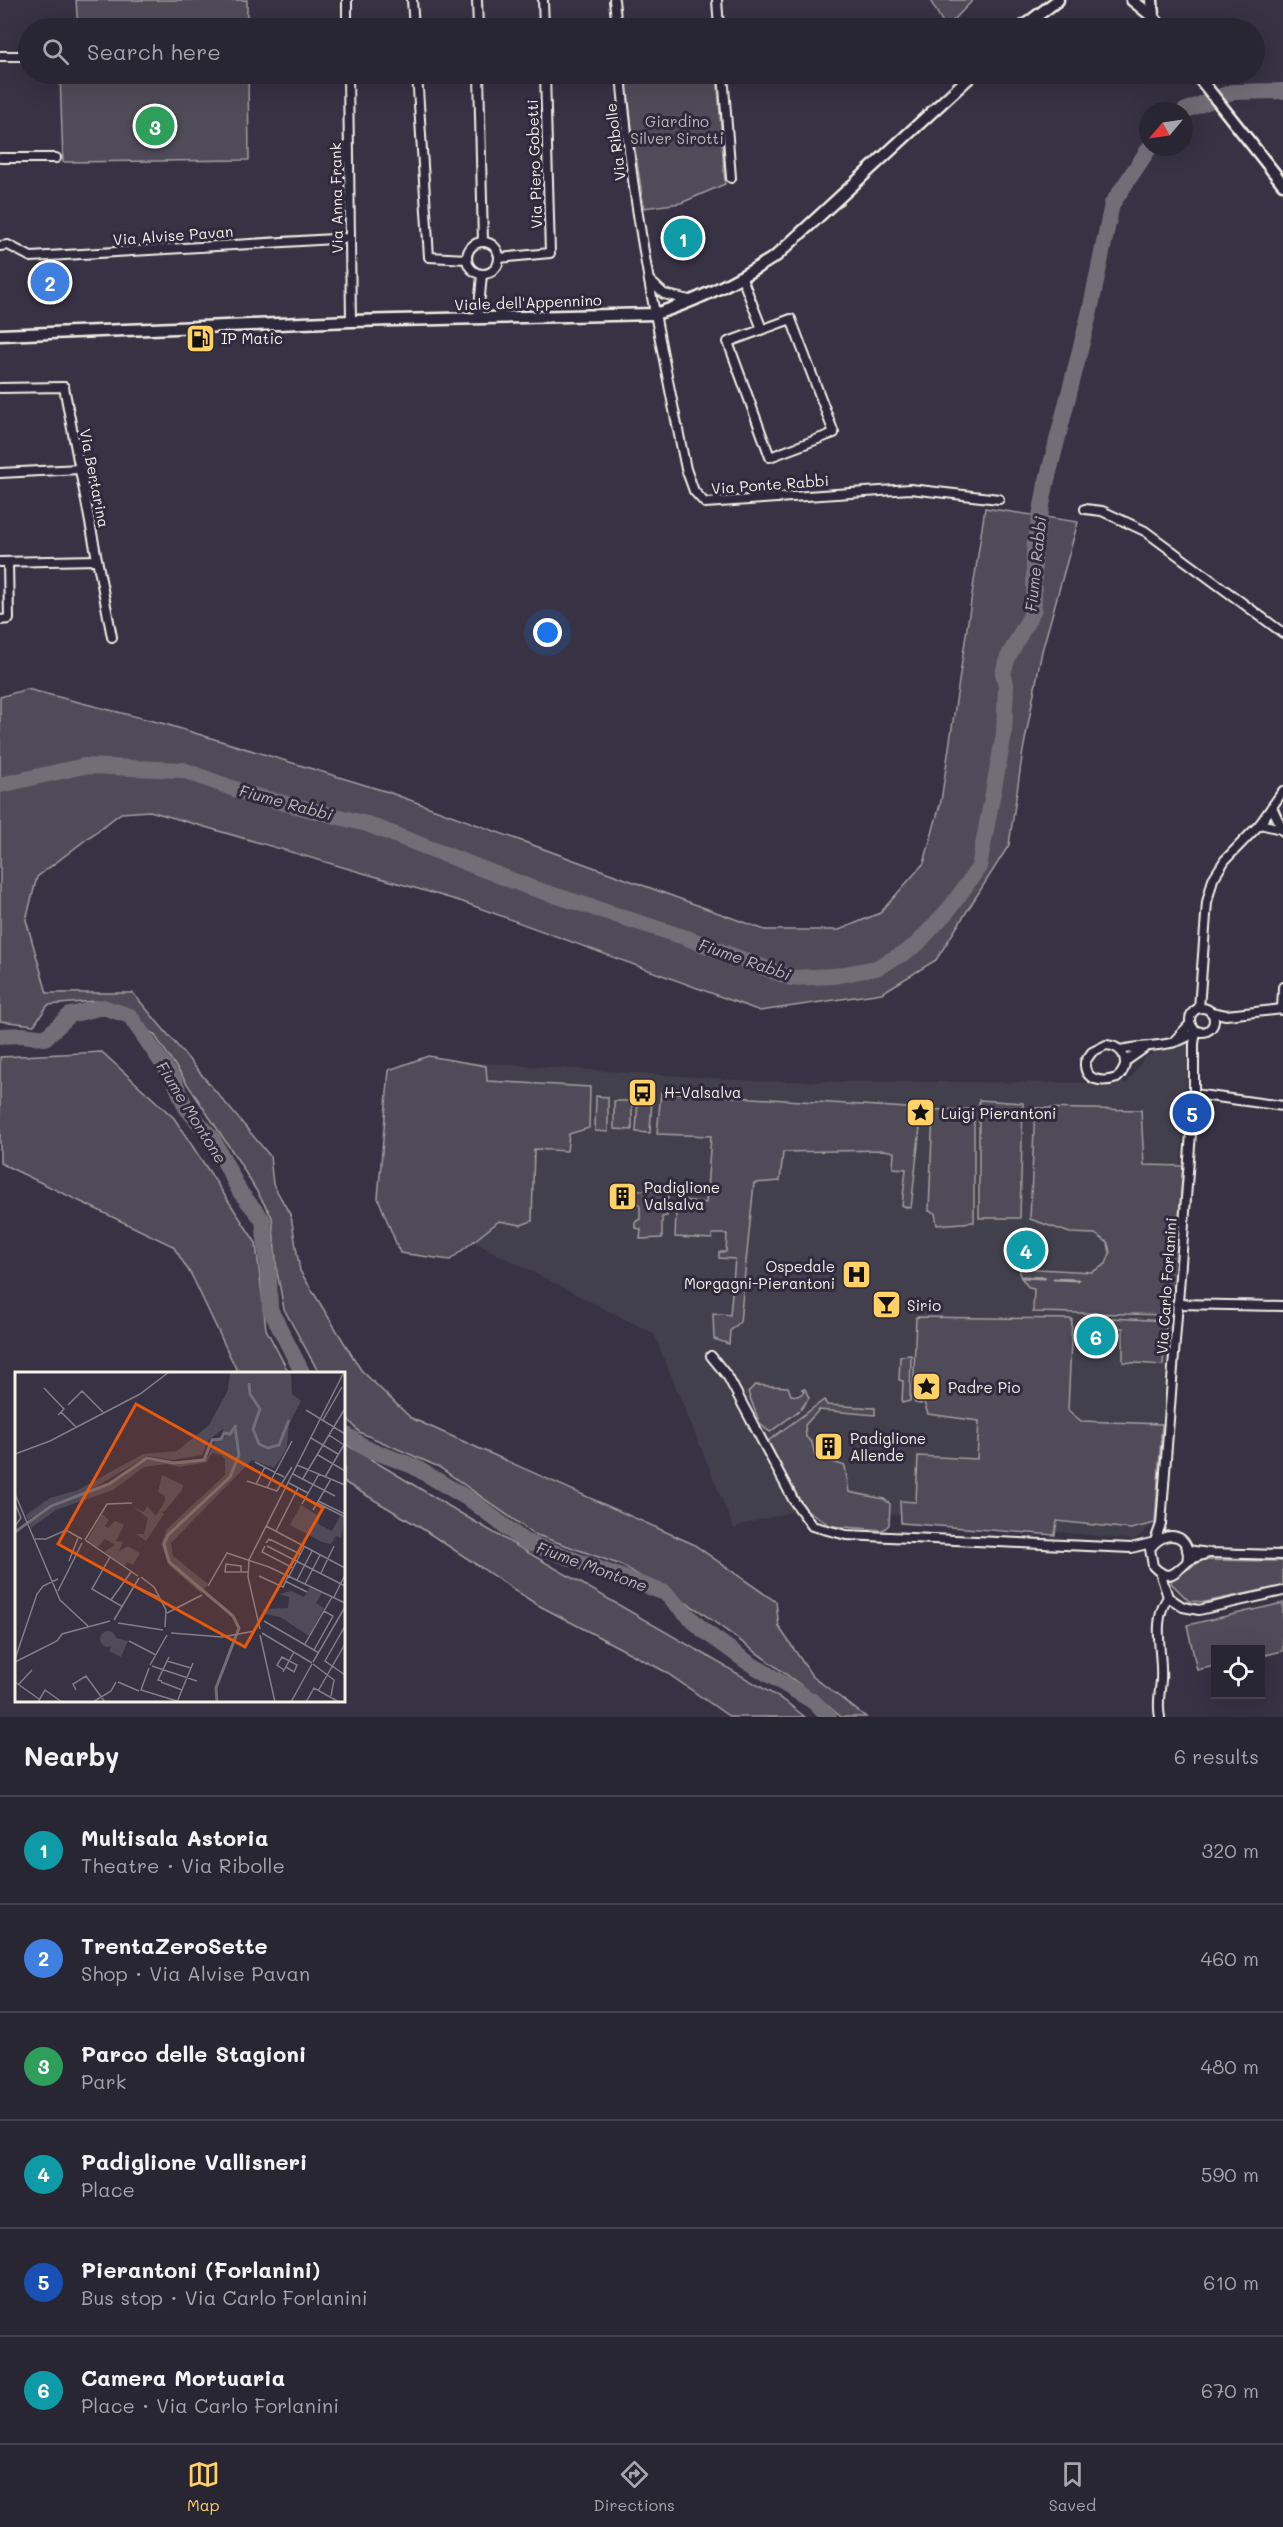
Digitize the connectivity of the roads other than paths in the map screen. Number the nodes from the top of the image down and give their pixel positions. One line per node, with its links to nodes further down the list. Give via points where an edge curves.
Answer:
1 (347, 0): 11 (street)
2 (412, 0): 12 (street)
3 (477, 0): 13 (street)
4 (543, 0): 14 (street)
5 (614, 0): 15 (street)
6 (717, 0): 16 (street)
7 (1058, 0): 17 (main road)
8 (1132, 0): 10 (main road)
9 (1152, 0): 10 (main road)
10 (1153, 17)
11 (347, 18)
12 (413, 18)
13 (478, 18)
14 (544, 18)
15 (616, 18)
16 (718, 18)
17 (1034, 18)
18 (0, 56): 19 (street)
19 (18, 56)
20 (348, 84): 32 (street, Via Anna Frank)
21 (418, 84): 36 (street, via 429,257)
22 (479, 84): 33 (street)
23 (545, 84): 35 (street, Via Piero Gobetti, via 550,253)
24 (622, 84): 39 (street, Via Ribolle, via 627,146)
25 (724, 84): 30 (street)
26 (962, 84): 38 (main road, Viale dell'Appennino, via 776,256)
27 (1204, 84): 31 (main road)
28 (0, 158): 29 (street)
29 (56, 158)
30 (731, 178)
31 (1283, 184)
32 (350, 238): 34 (street, Via Alvise Pavan, via 32,257 8,245); 43 (street, Via Anna Frank)
33 (483, 242): 35 (street, via 495,249); 36 (street, via 473,245)
34 (0, 246)
35 (499, 258): 37 (street, via 496,268)
36 (467, 259): 37 (street, via 473,271)
37 (482, 274): 42 (street)
38 (742, 278): 40 (main road, Viale dell'Appennino); 44 (street)
39 (649, 280): 40 (street, via 664,294); 41 (street, Via Ribolle)
40 (694, 300): 41 (main road, Viale dell'Appennino)
41 (655, 314): 42 (main road, Viale dell'Appennino); 49 (street, Via Ponte Rabbi, via 686,469 694,491 705,504 910,489)
42 (478, 319): 43 (main road, Viale dell'Appennino)
43 (351, 321): 45 (main road, Viale dell'Appennino)
44 (762, 329): 44 (street, via 728,342 770,457 834,433 791,319)
45 (0, 335)
46 (0, 388): 47 (street, Via Bertarina, via 64,387)
47 (80, 469): 48 (street); 51 (street, Via Bertarina)
48 (0, 473)
49 (999, 499)
50 (1085, 509): 54 (street, via 1102,511 1145,531)
51 (97, 560): 52 (street); 55 (street, Via Bertarina)
52 (4, 562): 53 (street, via 9,619)
53 (0, 620)
54 (1283, 633)
55 (112, 637)
56 (1283, 791): 57 (street)
57 (1272, 807): 58 (street); 59 (street)
58 (1260, 824): 59 (street); 61 (street, via 1225,860 1209,890)
59 (1282, 830)
60 (1283, 987): 62 (street)
61 (1199, 1008): 63 (street); 66 (street, via 1191,1014)
62 (1282, 1010): 64 (street)
63 (1212, 1012): 64 (street); 65 (street)
64 (1226, 1015): 65 (street)
65 (1213, 1025): 67 (street)
66 (1193, 1029): 67 (street); 68 (street, via 1174,1041); 69 (street, Via Carlo Forlanini)
67 (1207, 1032): 69 (street)
68 (1147, 1046): 70 (street); 71 (street)
69 (1195, 1049): 72 (street, Via Carlo Forlanini)
70 (1120, 1050): 71 (street); 71 (street, via 1112,1045 1097,1048 1085,1062 1087,1073 1098,1081 1111,1080 1122,1074)
71 (1126, 1061)
72 (1194, 1094): 73 (street); 74 (street, Via Carlo Forlanini)
73 (1283, 1106)
74 (1177, 1304): 75 (street); 77 (street, Via Carlo Forlanini)
75 (1283, 1306)
76 (711, 1356): 80 (street, via 728,1377 794,1501 812,1526 846,1535)
77 (1161, 1524): 78 (street); 79 (street)
78 (1164, 1536): 79 (street); 81 (street, via 1181,1539)
79 (1155, 1541): 80 (street); 82 (street)
80 (1138, 1547): 82 (street)
81 (1187, 1550): 83 (street); 85 (street)
82 (1150, 1552): 86 (street, via 1153,1566)
83 (1209, 1553): 84 (street); 85 (street)
84 (1283, 1556)
85 (1187, 1562): 86 (street, via 1180,1571)
86 (1164, 1573): 88 (street)
87 (1283, 1591): 88 (street, via 1199,1610 1183,1607)
88 (1168, 1597): 89 (street, via 1159,1616)
89 (1160, 1717)

